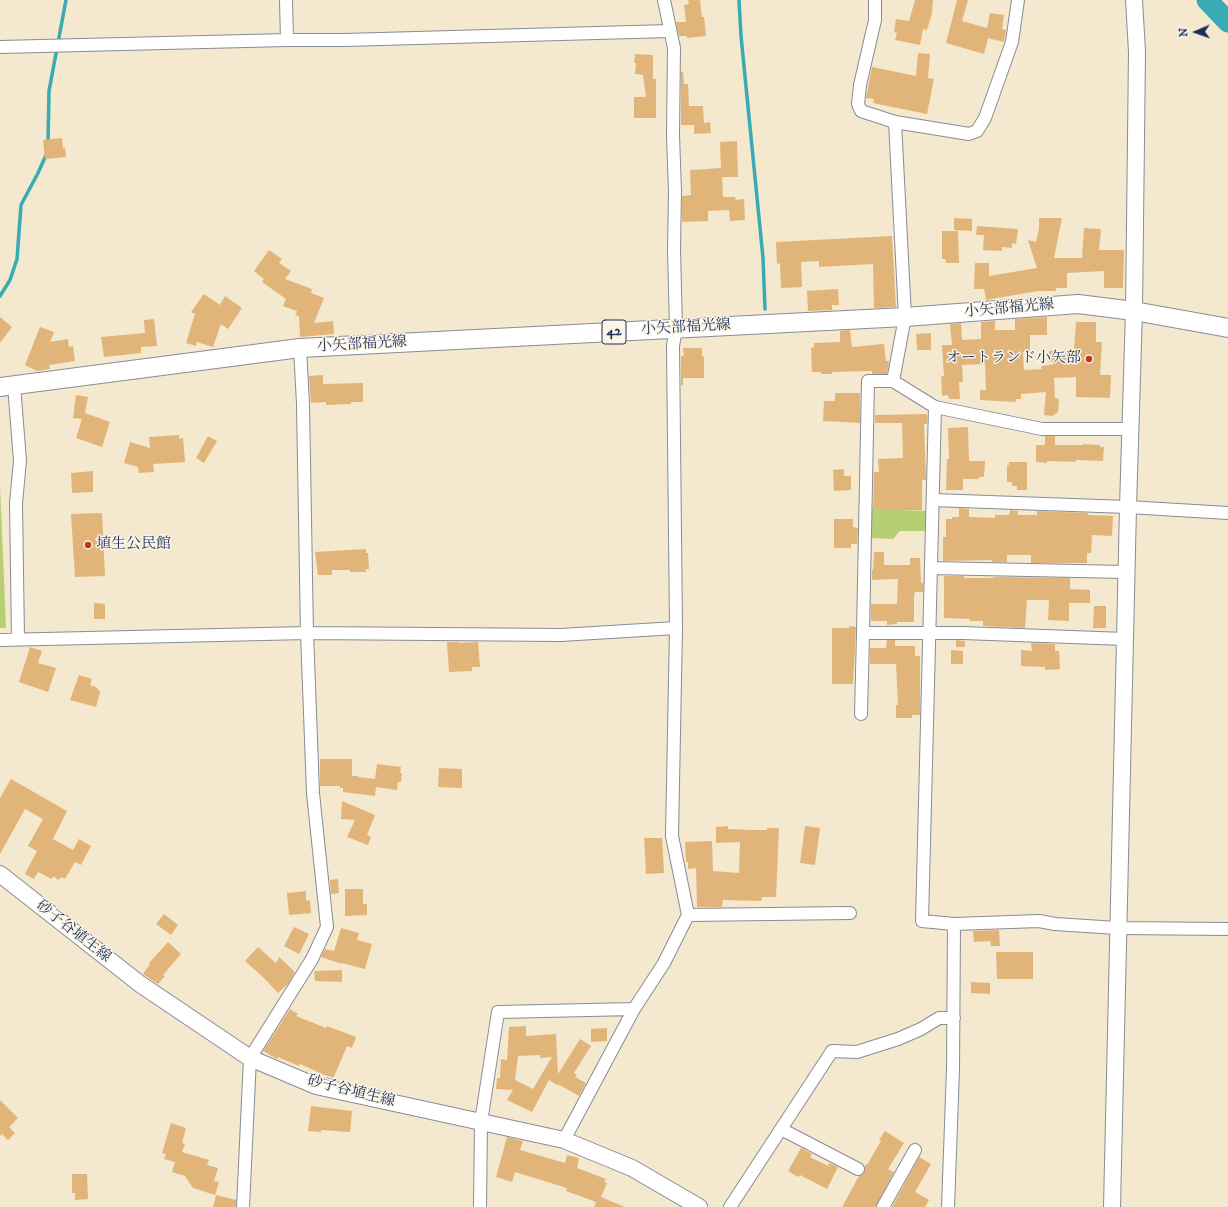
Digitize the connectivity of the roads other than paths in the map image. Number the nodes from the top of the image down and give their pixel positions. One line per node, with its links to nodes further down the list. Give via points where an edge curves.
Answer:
1 (286, 0): 7 (street)
2 (664, 0): 6 (street)
3 (875, 0): 9 (street, via 875,20 858,104 861,111)
4 (1018, 0): 9 (street, via 1012,42 978,131 969,134)
5 (1134, 0): 10 (street, via 1137,52)
6 (670, 31): 7 (street); 12 (street, via 674,48)
7 (287, 40): 8 (street)
8 (0, 47)
9 (895, 122): 11 (street)
10 (1134, 311): 11 (main road, 小矢部福光線 / 42, via 1078,304); 13 (main road, 小矢部福光線 / 42); 18 (street)
11 (905, 317): 12 (main road, 小矢部福光線 / 42); 15 (street)
12 (676, 328): 14 (main road, 小矢部福光線 / 42); 24 (street, via 673,346)
13 (1228, 328)
14 (300, 348): 16 (main road, 小矢部福光線 / 42); 25 (street)
15 (893, 381): 17 (street); 26 (street, via 868,381)
16 (7, 386): 29 (street, via 20,461 16,503)
17 (935, 407): 18 (street, via 1042,429); 19 (street)
18 (1131, 429): 20 (street)
19 (933, 500): 20 (street); 22 (street)
20 (1128, 507): 21 (street); 23 (street)
21 (1228, 513)
22 (931, 568): 23 (street); 27 (street)
23 (1126, 572): 28 (street)
24 (676, 628): 25 (street, via 561,635); 34 (street, via 672,836)
25 (307, 633): 29 (street); 40 (street, via 313,793 327,927 312,959)
26 (864, 633): 27 (street); 31 (street)
27 (929, 633): 28 (street); 35 (street, via 922,922)
28 (1124, 638): 36 (street)
29 (18, 639): 30 (street)
30 (0, 640)
31 (861, 714)
32 (0, 874): 40 (street, 砂子谷埴生線, via 140,984)
33 (850, 914): 34 (street)
34 (688, 915): 38 (street, via 664,963)
35 (954, 924): 36 (street, via 1039,921); 39 (street)
36 (1117, 928): 37 (street); 52 (street)
37 (1228, 929)
38 (634, 1009): 41 (street, via 498,1012); 43 (street)
39 (954, 1018): 42 (street, via 939,1018 898,1039 857,1052 832,1052); 51 (street)
40 (250, 1058): 41 (street, 砂子谷埴生線, via 316,1086); 46 (street)
41 (481, 1122): 43 (street, 砂子谷埴生線); 47 (street)
42 (781, 1129): 45 (street); 49 (street)
43 (564, 1140): 48 (street, 砂子谷埴生線, via 632,1168)
44 (915, 1150): 50 (street)
45 (858, 1169)
46 (243, 1207)
47 (480, 1207)
48 (699, 1207)
49 (730, 1207)
50 (883, 1207)
51 (948, 1207)
52 (1112, 1207)

